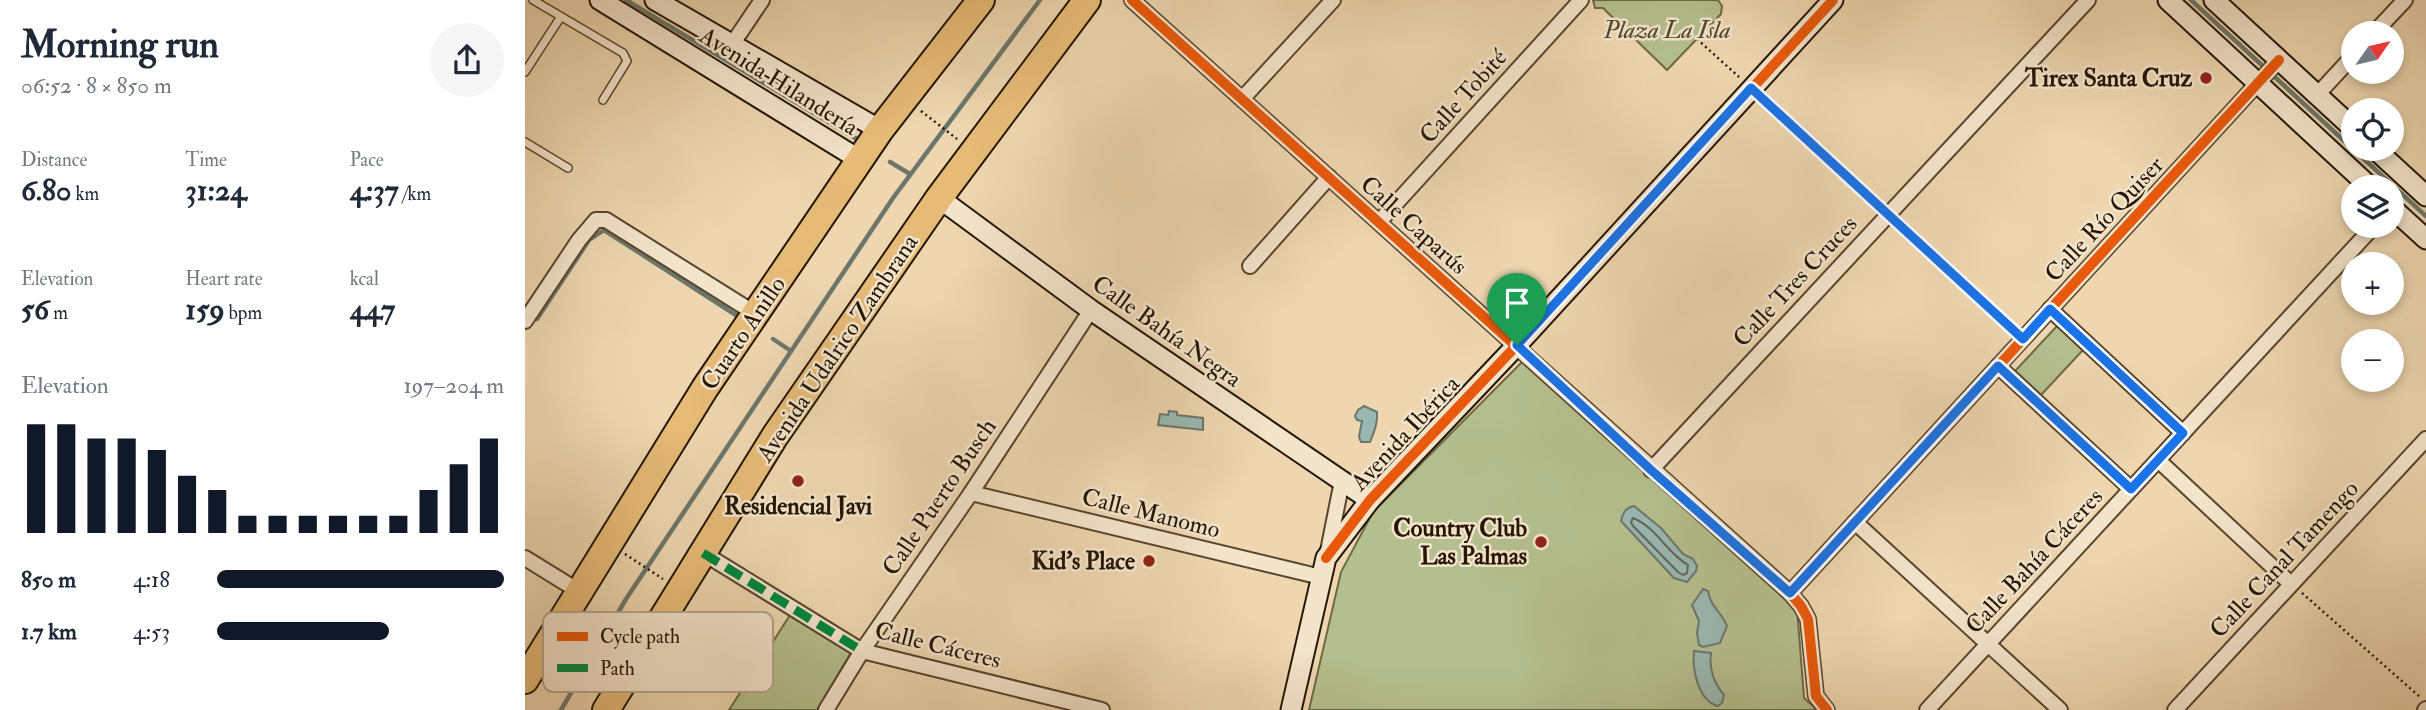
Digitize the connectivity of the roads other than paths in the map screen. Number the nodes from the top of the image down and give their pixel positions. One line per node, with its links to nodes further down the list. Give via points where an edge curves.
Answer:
1 (533, 0): 15 (lane)
2 (600, 0): 28 (street, Avenida Hilandería)
3 (655, 0): 17 (street, Avenida Hilandería)
4 (762, 0): 17 (street)
5 (981, 0): 26 (highway, Cuarto Anillo)
6 (1087, 0): 34 (highway, Avenida Udalrico Zambrana)
7 (1132, 0): 23 (street, Calle Caparús)
8 (1333, 0): 23 (street)
9 (1581, 0): 36 (street, Calle Tobité)
10 (1833, 0): 44 (street, Avenida Ibérica)
11 (2088, 0): 49 (street, Calle Tres Cruces)
12 (2168, 0): 21 (street)
13 (2214, 0): 18 (street)
14 (2405, 0): 16 (street)
15 (561, 18): 20 (lane); 24 (lane, via 626,57)
16 (2385, 21)
17 (731, 46): 26 (street, Avenida Hilandería)
18 (2277, 61): 21 (street, Calle Río Quiser); 22 (street)
19 (2341, 69): 22 (street)
20 (525, 72)
21 (2260, 81): 31 (street); 40 (street, Calle Río Quiser)
22 (2317, 95): 25 (street)
23 (1242, 99): 32 (street, Calle Caparús)
24 (603, 100)
25 (2341, 117)
26 (880, 130): 28 (highway, Cuarto Anillo)
27 (525, 142): 30 (lane)
28 (860, 160): 42 (highway, Cuarto Anillo)
29 (2388, 161): 33 (street)
30 (568, 168)
31 (2358, 175)
32 (1329, 177): 36 (street, Calle Caparús); 39 (street)
33 (2426, 196)
34 (939, 198): 41 (street, Calle Bahía Negra); 55 (highway, Avenida Udalrico Zambrana, via 775,436)
35 (2404, 219): 38 (street)
36 (1379, 222): 44 (street, Calle Caparús)
37 (2363, 238): 46 (street, Calle Bahía Cáceres)
38 (2426, 239)
39 (1250, 266)
40 (2050, 309): 45 (street, Calle Río Quiser); 46 (street)
41 (1091, 310): 50 (street, Calle Bahía Negra); 52 (street, Calle Puerto Busch)
42 (755, 314): 43 (street, via 605,220 596,220); 59 (highway, Cuarto Anillo)
43 (525, 321)
44 (1517, 345): 49 (street, Calle Caparús); 53 (street, Avenida Ibérica)
45 (1998, 366): 51 (street); 54 (street, Calle Río Quiser)
46 (2183, 433): 48 (street, Calle Bahía Cáceres)
47 (2426, 439): 58 (street, Calle Canal Tamengo)
48 (2158, 460): 51 (street, Calle Bahía Cáceres); 58 (street)
49 (1651, 470): 60 (street, Calle Caparús)
50 (1342, 481): 53 (street, Calle Bahía Negra); 57 (street, Avenida Ibérica)
51 (2131, 489): 63 (street, Calle Bahía Cáceres)
52 (971, 492): 57 (street, Calle Manomo); 65 (street, Calle Puerto Busch)
53 (1370, 500): 57 (street, Avenida Ibérica)
54 (1855, 522): 60 (street, Calle Río Quiser); 63 (street)
55 (702, 553): 62 (highway, Avenida Udalrico Zambrana); 65 (street, Calle Cáceres)
56 (525, 558): 59 (street)
57 (1324, 568): 71 (street, Avenida Ibérica)
58 (2291, 584): 75 (street, Calle Canal Tamengo)
59 (580, 592): 61 (highway, Cuarto Anillo)
60 (1790, 593): 72 (street, Calle Caparús, via 1808,619 1816,696)
61 (568, 612)
62 (666, 612)
63 (1987, 645): 73 (street, Calle Bahía Cáceres); 74 (street)
64 (543, 651): 66 (highway, Cuarto Anillo)
65 (862, 651): 69 (street, Calle Puerto Busch); 70 (street, Calle Cáceres)
66 (525, 680)
67 (616, 692): 68 (highway, Avenida Udalrico Zambrana)
68 (605, 710)
69 (826, 710)
70 (1102, 710)
71 (1291, 710)
72 (1827, 710)
73 (1927, 710)
74 (2060, 710)
75 (2175, 710)

